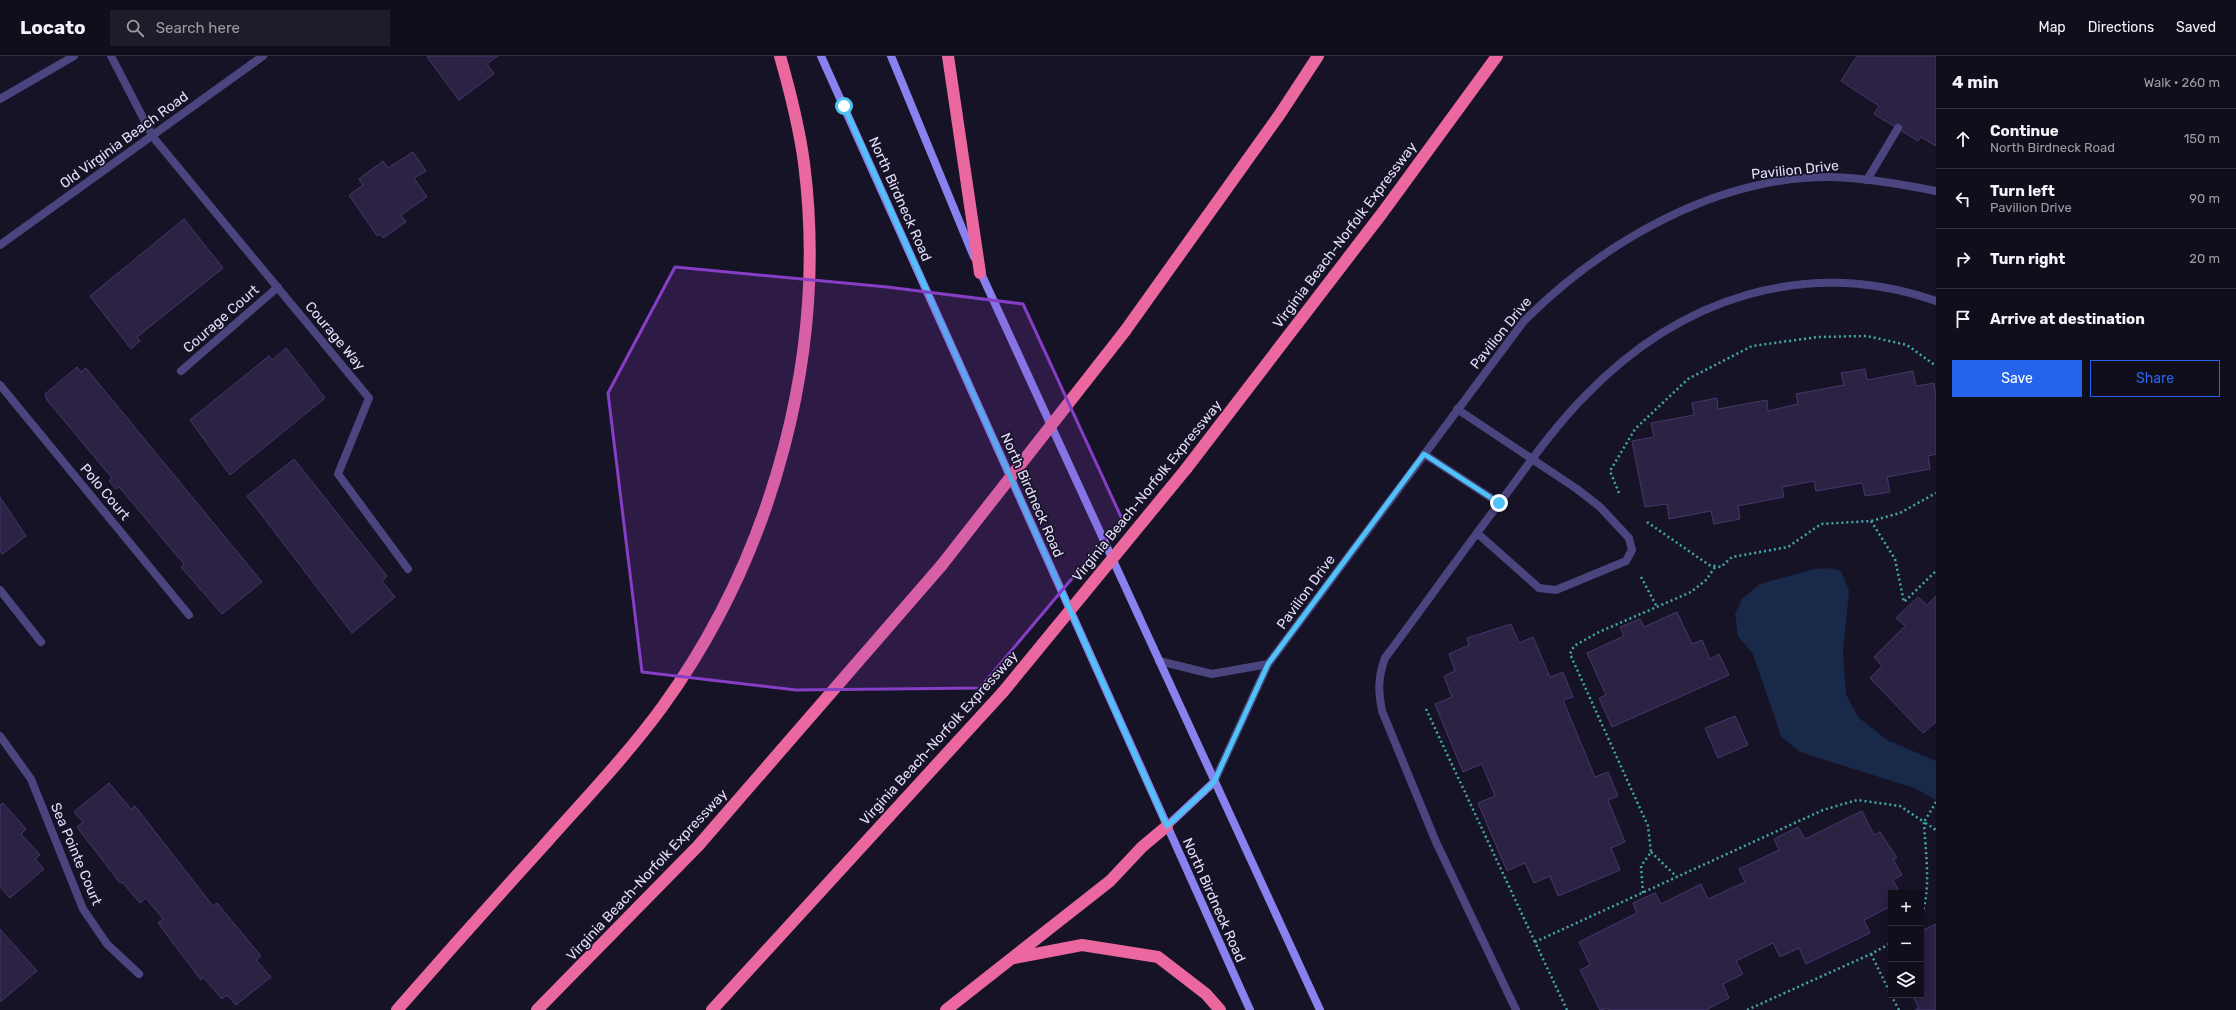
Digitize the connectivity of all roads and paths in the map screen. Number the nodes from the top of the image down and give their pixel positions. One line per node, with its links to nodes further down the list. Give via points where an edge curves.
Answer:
1 (74, 56): 10 (street)
2 (111, 56): 12 (street, Courage Way)
3 (263, 56): 12 (street, Old Virginia Beach Road)
4 (780, 56): 59 (highway, via 793,101 804,163 809,238 807,306 798,387 782,459 764,516 741,570 706,639 663,705 615,766)
5 (821, 56): 46 (main road, North Birdneck Road)
6 (891, 56): 16 (main road)
7 (948, 56): 16 (highway)
8 (1318, 56): 60 (highway, Virginia Beach-Norfolk Expressway, bridge, via 1280,114 1125,331 940,566 698,846)
9 (1497, 56): 61 (highway, Virginia Beach-Norfolk Expressway, bridge, via 1383,212 1186,469 1003,692)
10 (0, 99)
11 (1898, 128): 13 (street)
12 (153, 137): 15 (street, Old Virginia Beach Road); 17 (street, Courage Way)
13 (1866, 180): 14 (street, Pavilion Drive); 22 (street, Pavilion Drive, via 1830,177 1775,182 1731,191 1672,215 1603,254 1551,295 1524,321)
14 (1936, 191)
15 (0, 245)
16 (980, 273): 39 (main road)
17 (278, 287): 20 (street, Courage Court); 33 (street, Courage Way, via 369,398 338,474)
18 (1936, 301): 24 (street, via 1871,285 1820,283 1768,289 1728,300 1680,321 1635,351 1586,395)
19 (1936, 366): 26 (path, via 1907,345 1867,336 1818,337 1752,346 1688,379 1635,429 1610,471)
20 (181, 371)
21 (0, 385): 37 (street, Polo Court)
22 (1457, 409): 23 (street, Pavilion Drive); 24 (street)
23 (1424, 454): 27 (street); 40 (street, Pavilion Drive)
24 (1532, 459): 27 (street); 31 (street, via 1600,507 1629,538 1632,550)
25 (1936, 493): 29 (path, via 1900,513)
26 (1623, 497)
27 (1499, 503): 30 (street)
28 (1644, 520): 32 (path)
29 (1871, 521): 32 (path, via 1821,524 1788,547 1732,557 1721,567); 34 (path, via 1895,559 1904,602)
30 (1477, 533): 31 (street, via 1539,588 1556,590 1626,560); 66 (street, via 1385,658 1379,675 1378,693 1382,711 1436,842)
31 (1628, 555): 36 (path)
32 (1715, 567): 36 (path, via 1706,580 1691,592)
33 (408, 569)
34 (1936, 571)
35 (0, 590): 38 (street)
36 (1657, 607): 48 (path, via 1592,635 1574,646 1570,654 1648,826)
37 (189, 615)
38 (41, 642)
39 (1159, 660): 40 (street, via 1212,674); 43 (main road)
40 (1268, 664): 43 (street, Pavilion Drive)
41 (1426, 709): 52 (path)
42 (0, 736): 56 (street, Sea Pointe Court, via 31,779 83,909 108,944)
43 (1214, 782): 46 (main road, Pavilion Drive); 65 (main road)
44 (1936, 802): 45 (path)
45 (1924, 822): 47 (path); 49 (path, via 1900,806 1857,800 1823,810); 51 (path)
46 (1167, 826): 55 (highway, via 1142,847 1110,881); 64 (main road, North Birdneck Road)
47 (1936, 830)
48 (1651, 852): 49 (path); 50 (path, via 1641,866)
49 (1677, 877): 50 (path)
50 (1642, 893): 52 (path)
51 (1924, 909)
52 (1536, 942): 67 (path)
53 (1888, 945): 54 (path)
54 (1871, 954): 57 (path); 68 (path)
55 (1011, 959): 62 (highway); 63 (highway, via 1082,945 1158,957 1206,994)
56 (139, 974)
57 (1888, 989)
58 (1893, 998): 69 (path)
59 (397, 1010)
60 (537, 1010)
61 (712, 1010)
62 (946, 1010)
63 (1220, 1010)
64 (1250, 1010)
65 (1320, 1010)
66 (1516, 1010)
67 (1567, 1010)
68 (1747, 1010)
69 (1899, 1010)

